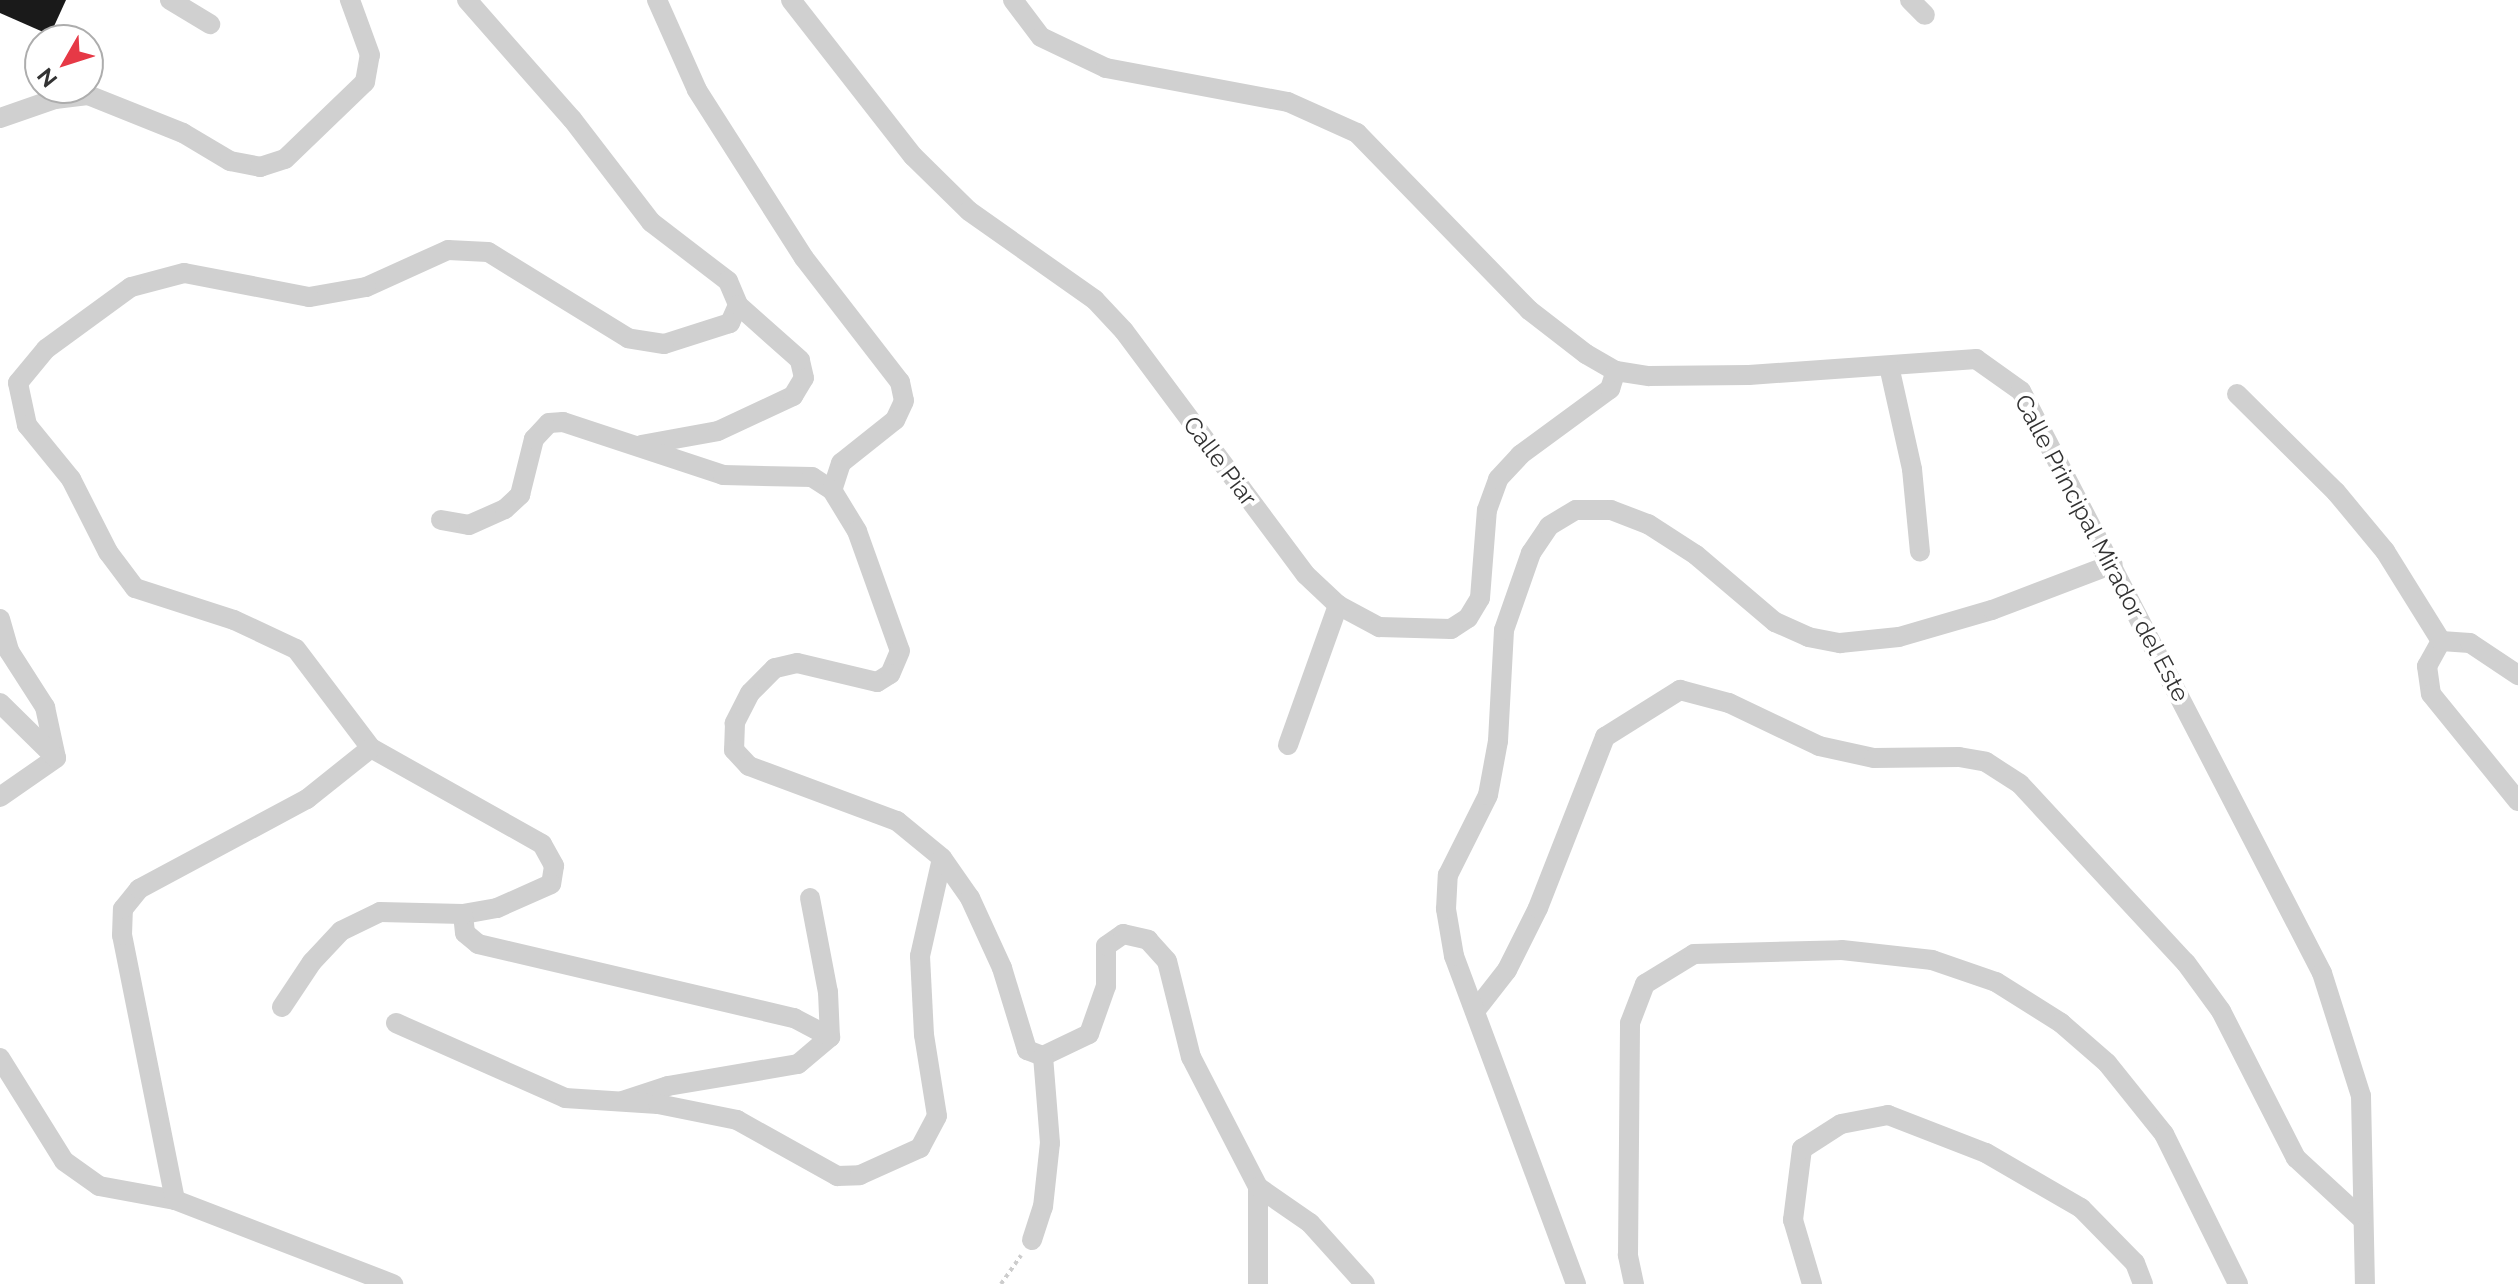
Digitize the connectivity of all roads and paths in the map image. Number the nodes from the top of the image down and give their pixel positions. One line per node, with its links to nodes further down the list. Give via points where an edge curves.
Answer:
1 (170, 0): 7 (street)
2 (350, 0): 8 (street, via 370,55 365,82 285,159 260,167 230,161 183,133 88,95 55,99)
3 (467, 0): 9 (street, via 572,119 651,222 728,281)
4 (657, 0): 14 (street, via 713,116 804,258 900,382 904,401 895,420 841,463)
5 (791, 0): 18 (street, Calle Piar, via 913,156 969,211 1095,300 1124,331 1306,575)
6 (1013, 0): 11 (street, Calle Principal Mirador del Este, via 1041,37 1106,68 1288,102 1357,133 1529,310)
7 (210, 24)
8 (0, 118)
9 (738, 305): 13 (street, via 800,360 804,378 793,396 718,431); 24 (street, via 730,323 687,339 664,344 628,338 488,252 448,250 366,287 309,297 184,273 131,287 46,349 18,383 27,425 71,479 108,552 135,588 234,620 296,649)
10 (1889, 366): 11 (street, Calle Principal Mirador del Este, via 1749,375 1649,376); 16 (street, via 1912,469); 17 (street, Calle Principal Mirador del Este, via 1976,359 2021,391)
11 (1616, 371): 18 (street, Calle Piar, via 1610,389 1575,420 1520,455 1498,479 1487,510 1480,598 1468,618 1451,629 1407,630 1379,627)
12 (2237, 394): 20 (street, via 2336,492 2385,551)
13 (636, 446): 14 (street, via 723,475 812,477); 15 (street, via 563,422 549,423 534,439 520,495 469,525)
14 (832, 490): 28 (street, via 857,531 900,651 890,674 877,682 797,663 775,668 735,723 734,750 749,766 897,821)
15 (441, 520)
16 (1920, 552)
17 (2113, 564): 32 (street, via 1992,610 1899,637 1840,643 1808,637 1775,622 1696,555 1648,524 1611,510 1576,510 1549,526 1531,553 1504,630 1498,741 1488,795 1448,875 1446,909 1454,956); 40 (street, Calle Principal Mirador del Este, via 2322,973 2361,1096)
18 (1338, 605): 23 (street)
19 (0, 619): 25 (street, via 9,651 45,707)
20 (2441, 641): 21 (street, via 2470,643); 27 (street, via 2427,666 2431,694)
21 (2518, 675)
22 (0, 703): 25 (street)
23 (1288, 745)
24 (371, 748): 30 (street, via 542,844 554,866 551,884 497,908); 39 (street, via 307,799 139,889 123,909 122,935)
25 (56, 758): 26 (street)
26 (0, 797)
27 (2518, 801)
28 (942, 858): 35 (street, via 970,898 1002,968 1027,1050); 37 (street, via 920,956 924,1035 937,1116 920,1148 860,1175 837,1176 737,1120)
29 (810, 898): 34 (street, via 828,992)
30 (463, 914): 31 (street, via 380,912 341,931); 34 (street, via 465,933 478,944 794,1018)
31 (282, 1007)
32 (1475, 1011): 40 (street, via 1507,970 1538,908 1605,737 1680,690 1729,703 1819,746 1874,758 1959,757 1986,762 2020,784 2186,963 2221,1011 2296,1158); 46 (street)
33 (396, 1023): 37 (street, via 565,1098)
34 (830, 1037): 37 (street, via 798,1064 668,1086)
35 (1043, 1056): 38 (street, via 1089,1034 1106,986 1106,946 1123,934 1148,940 1167,961 1191,1057); 41 (street, via 1050,1143 1043,1207)
36 (0, 1058): 39 (street, via 64,1161 99,1186)
37 (622, 1101)
38 (1258, 1187): 44 (street); 45 (street, via 1310,1223)
39 (175, 1200): 42 (street)
40 (2361, 1218): 51 (street, Calle Principal Mirador del Este)
41 (1032, 1240): 43 (path)
42 (393, 1284)
43 (1001, 1284)
44 (1258, 1284)
45 (1365, 1284)
46 (1576, 1284)
47 (1634, 1284): 50 (street, via 1628,1255 1630,1023 1645,984 1694,954 1842,950 1932,960 1996,982 2061,1023 2107,1063 2164,1134)
48 (1812, 1284): 49 (street, via 1793,1220 1802,1149 1841,1124 1888,1115 1986,1153 2081,1208 2135,1263)
49 (2143, 1284)
50 (2238, 1284)
51 (2365, 1284)

